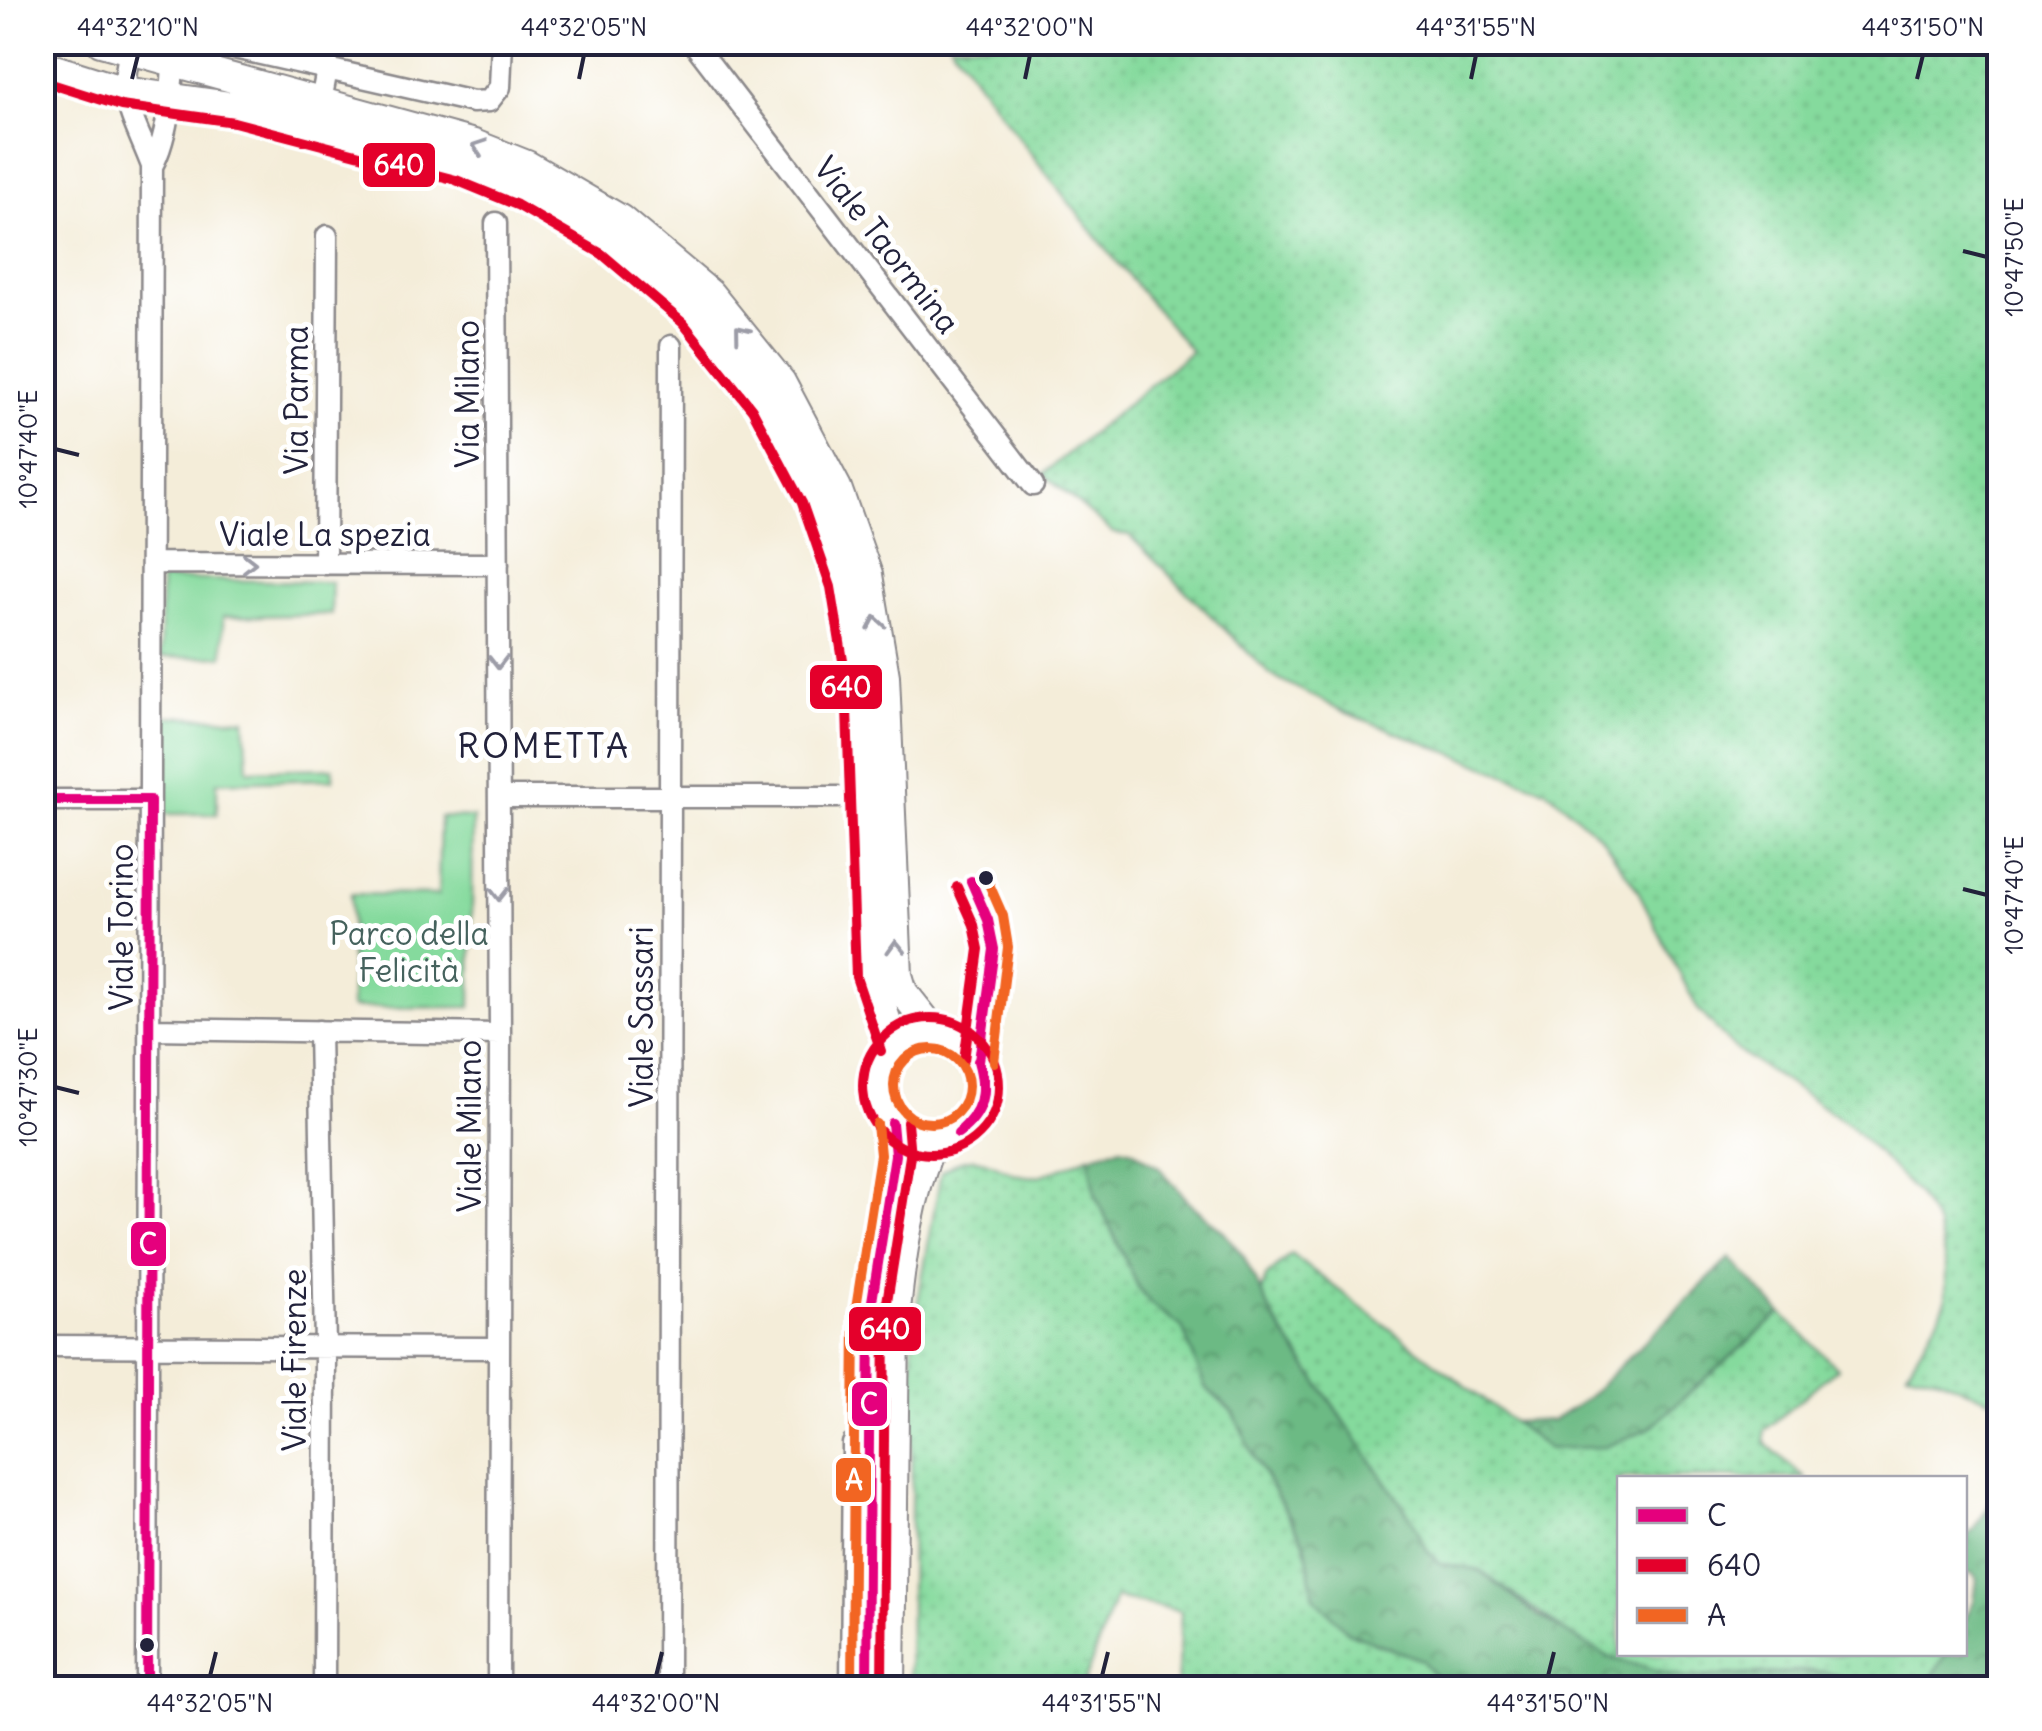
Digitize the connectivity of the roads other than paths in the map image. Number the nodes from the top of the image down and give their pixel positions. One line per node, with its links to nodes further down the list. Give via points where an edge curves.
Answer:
1 (102, 42): 6 (main road)
2 (208, 42): 9 (street)
3 (327, 42): 9 (street)
4 (502, 42): 9 (street, via 500,87 489,101)
5 (693, 42): 17 (street, Viale Taormina)
6 (132, 46): 7 (main road); 10 (street)
7 (173, 51): 11 (street, Viale Torino); 12 (main road)
8 (42, 65): 10 (main road)
9 (327, 68): 12 (street)
10 (124, 90): 11 (main road); 13 (street, Viale Torino)
11 (170, 97): 13 (street, Viale Torino); 30 (main road, via 237,107 461,166 524,191 611,242 694,312 765,401 816,497 846,583 861,678 871,975)
12 (321, 102): 28 (main road, one-way to 12, via 903,992 898,975 886,676 868,575 836,488 781,382 710,294 620,218 474,144)
13 (152, 166): 18 (street, Viale Torino)
14 (496, 223): 20 (street, Via Milano)
15 (327, 236): 19 (street, Via Parma)
16 (670, 346): 22 (street, Viale Sassari)
17 (1033, 485)
18 (152, 563): 19 (street, Viale La spezia, one-way to 19); 25 (street, Viale Torino)
19 (325, 564): 20 (street, Viale La spezia)
20 (498, 564): 21 (street, Viale Milano, one-way to 21)
21 (499, 796): 22 (street); 29 (street, Viale Milano, one-way to 29)
22 (671, 797): 23 (street); 41 (street, Viale Sassari)
23 (838, 797)
24 (42, 800): 25 (street)
25 (150, 800): 26 (street, Viale Torino)
26 (151, 1029): 27 (street); 35 (street, Viale Torino)
27 (319, 1031): 29 (street); 34 (street, Viale Firenze)
28 (935, 1032): 30 (main road); 32 (main road, via 971,1050 985,1084 981,1108 968,1126)
29 (500, 1034): 36 (street, Viale Milano)
30 (896, 1046): 31 (main road, via 877,1084)
31 (892, 1124): 32 (main road); 37 (main road, via 894,1155 870,1314)
32 (933, 1140): 44 (main road, via 919,1173 895,1320)
33 (42, 1346): 35 (street)
34 (325, 1346): 35 (street); 36 (street); 39 (street, Viale Firenze)
35 (149, 1347): 38 (street, Viale Torino)
36 (497, 1348): 40 (street, Viale Milano)
37 (869, 1430): 42 (street, via 853,1444); 43 (main road)
38 (147, 1688)
39 (324, 1688)
40 (498, 1688)
41 (668, 1688)
42 (851, 1688)
43 (867, 1688)
44 (892, 1688)

